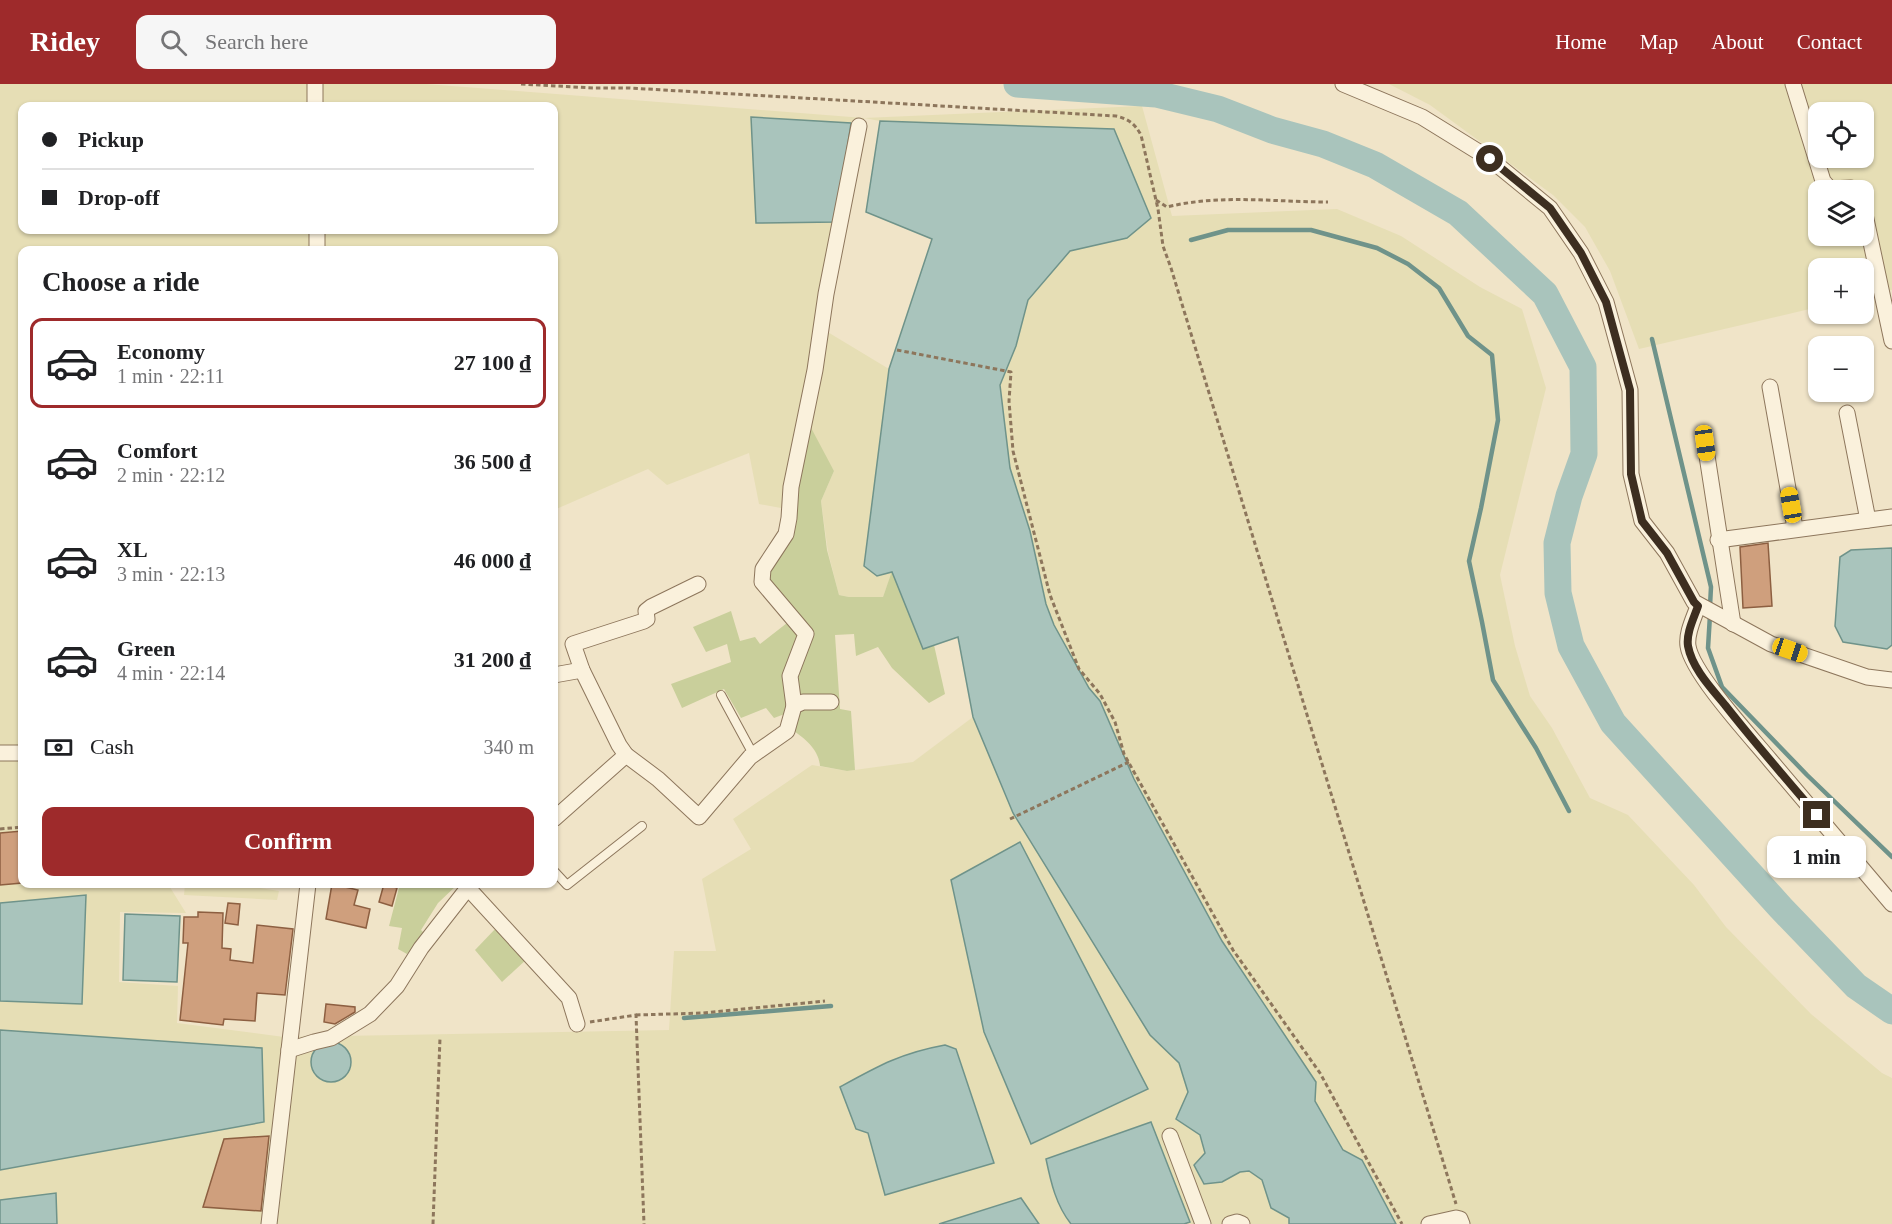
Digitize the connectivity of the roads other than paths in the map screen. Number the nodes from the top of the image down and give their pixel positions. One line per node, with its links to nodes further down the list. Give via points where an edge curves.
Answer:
1 (315, 84): 4 (street)
2 (1343, 84): 17 (street, via 1422,117 1490,159 1550,208 1581,253 1606,302 1630,390 1631,474 1642,521 1667,553)
3 (1793, 84): 6 (street)
4 (315, 102)
5 (859, 126): 24 (street, via 791,488 786,534 763,569 762,582 806,634 790,676)
6 (1824, 180)
7 (1872, 246): 8 (street)
8 (1892, 341)
9 (1770, 387): 14 (street)
10 (1847, 413): 13 (street)
11 (1705, 443): 15 (street)
12 (1892, 517): 13 (street)
13 (1868, 520): 14 (street)
14 (1795, 528): 15 (street)
15 (1719, 540): 18 (street)
16 (698, 584): 19 (street, via 651,607 644,621 573,644)
17 (1699, 607): 18 (street); 35 (street, via 1688,644 1701,675)
18 (1733, 624): 21 (street, via 1782,647 1866,677)
19 (582, 670): 20 (street); 28 (street)
20 (558, 674)
21 (1892, 680)
22 (721, 695): 27 (lane)
23 (831, 702): 24 (street, via 803,702)
24 (794, 706): 27 (street, via 787,731)
25 (0, 753): 26 (street)
26 (18, 753)
27 (753, 754): 28 (street, via 699,817)
28 (626, 755): 29 (street)
29 (558, 815)
30 (642, 826): 31 (lane, via 567,885)
31 (558, 875)
32 (308, 888): 37 (street)
33 (468, 888): 37 (street, via 397,986 370,1014 331,1038)
34 (472, 888): 36 (street, via 569,998)
35 (1892, 904)
36 (577, 1024)
37 (289, 1050): 40 (street)
38 (1170, 1136): 41 (street)
39 (1462, 1223): 44 (street, via 1456,1218)
40 (269, 1224)
41 (1203, 1224)
42 (1230, 1224): 43 (street)
43 (1242, 1224)
44 (1429, 1224)

